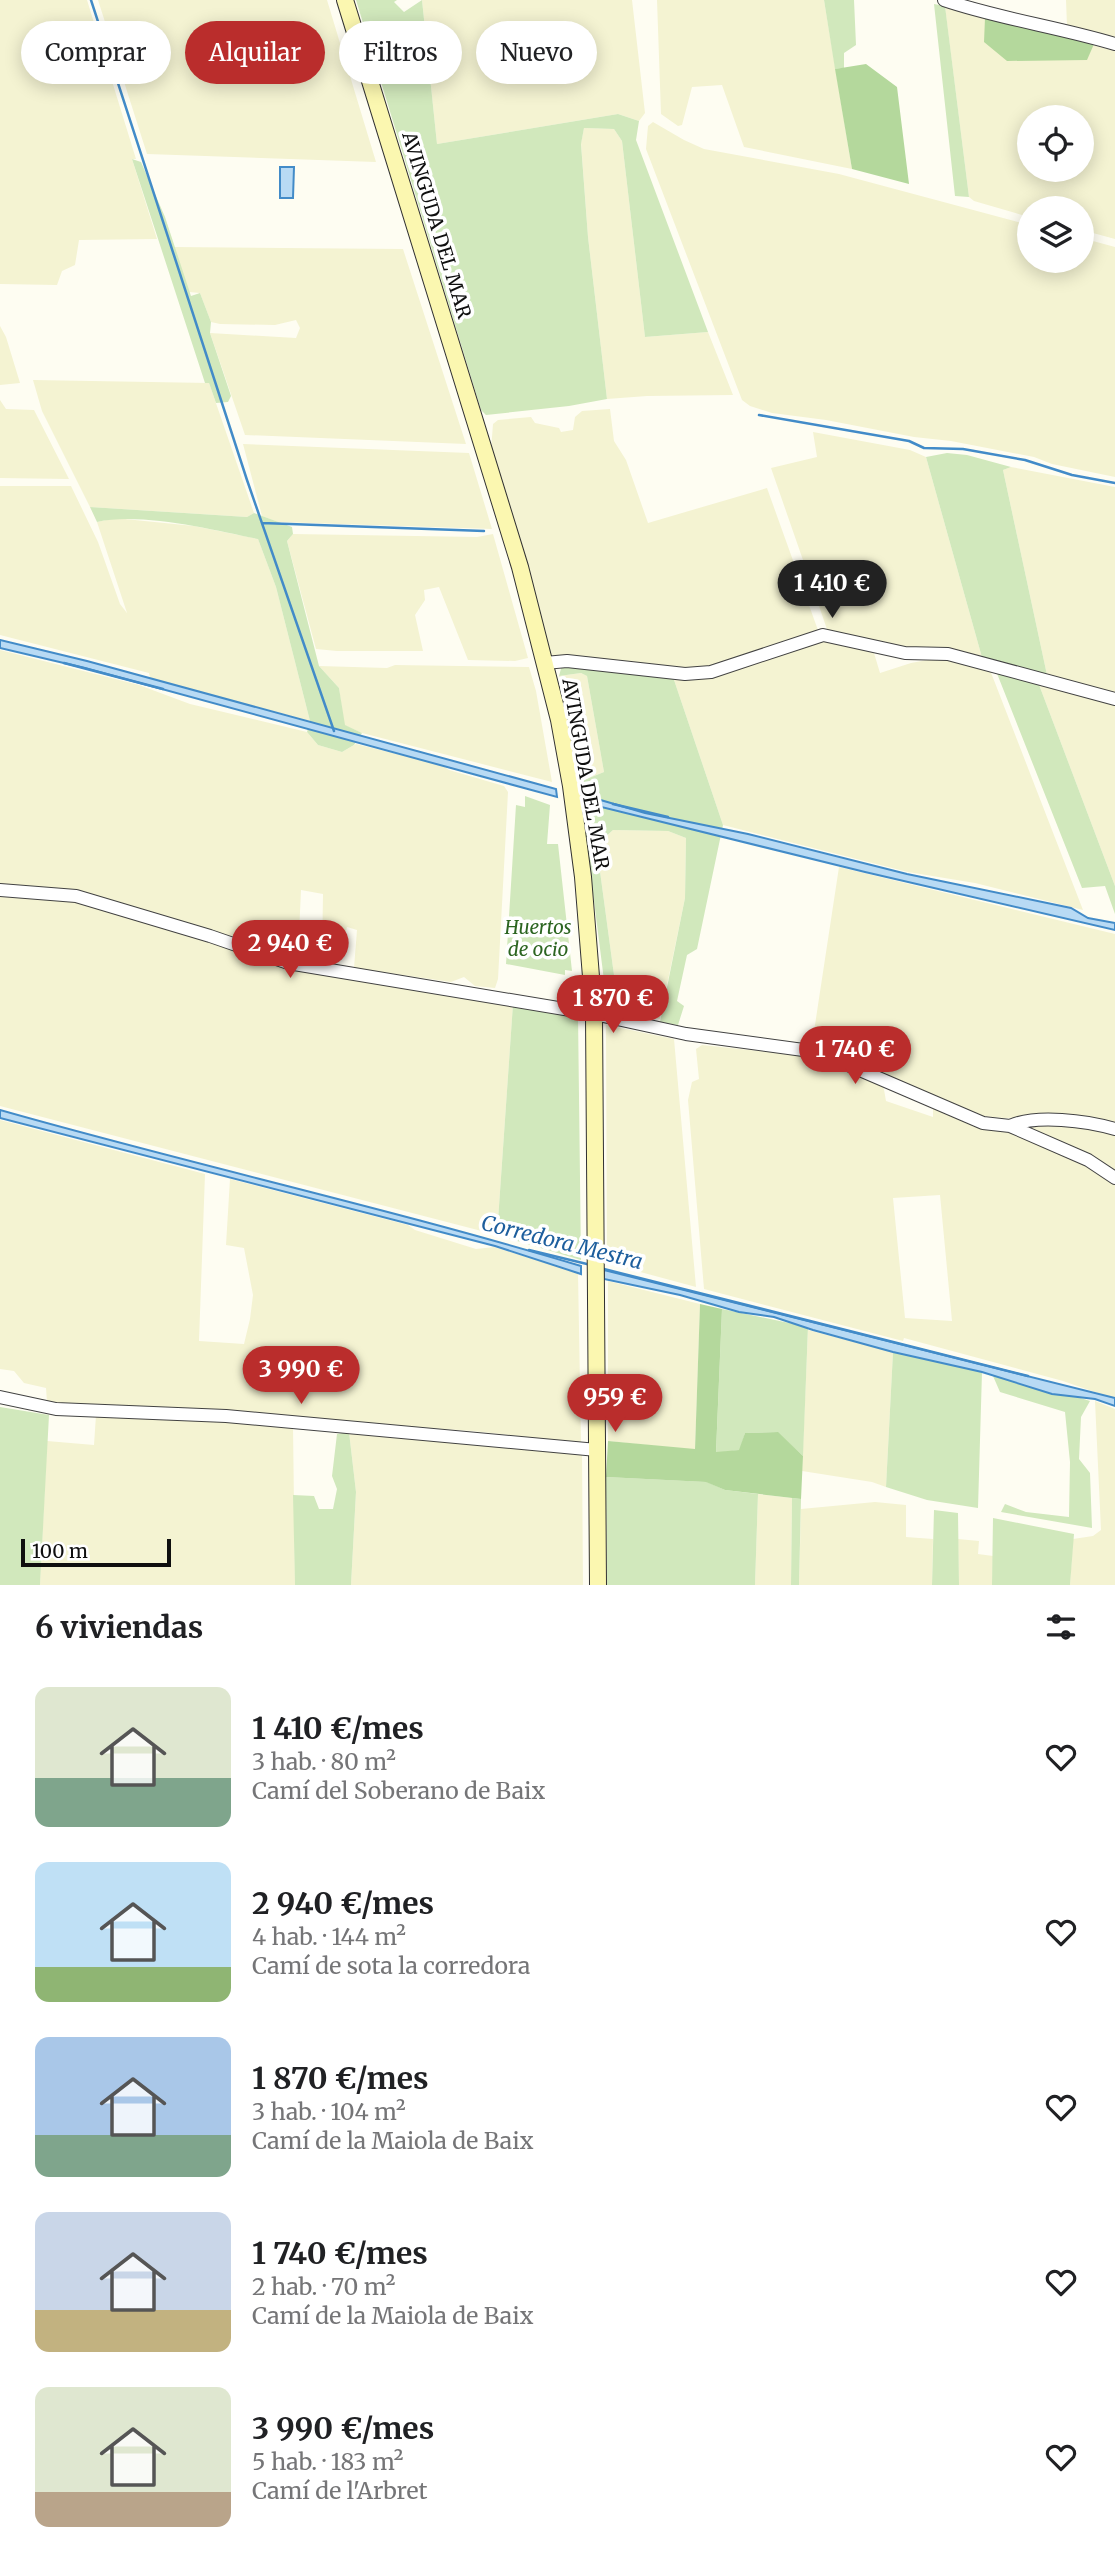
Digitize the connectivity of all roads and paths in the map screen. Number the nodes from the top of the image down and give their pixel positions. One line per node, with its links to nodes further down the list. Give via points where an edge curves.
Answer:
1 (345, 0): 4 (street, AVINGUDA DEL MAR, via 511,536)
2 (944, 0): 3 (street, via 984,14)
3 (1115, 44)
4 (545, 663): 5 (street, via 711,672 823,635 905,653 948,654); 7 (street, AVINGUDA DEL MAR, via 574,807)
5 (1115, 699)
6 (0, 890): 7 (street, via 76,896 288,963)
7 (594, 1014): 8 (street, via 686,1034 818,1052 983,1123); 12 (street, AVINGUDA DEL MAR)
8 (1010, 1126): 9 (street, via 1024,1120 1093,1123); 10 (street, via 1088,1160)
9 (1115, 1129)
10 (1115, 1178)
11 (0, 1397): 12 (street, via 56,1409 226,1416)
12 (597, 1450): 13 (street, AVINGUDA DEL MAR)
13 (598, 1585)

